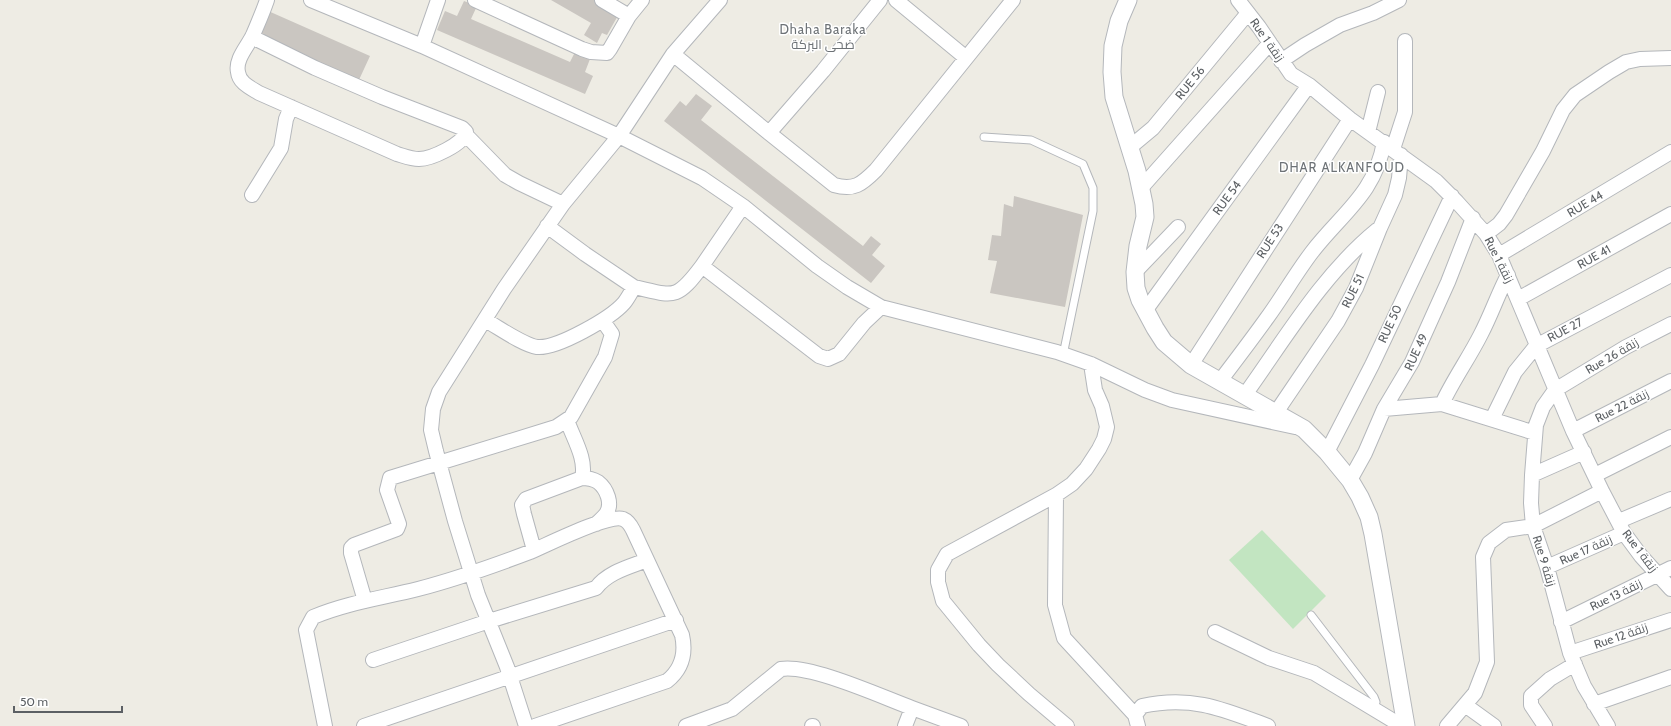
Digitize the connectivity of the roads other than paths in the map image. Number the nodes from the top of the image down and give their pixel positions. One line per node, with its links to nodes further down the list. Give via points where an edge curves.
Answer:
1 (267, 0): 16 (street)
2 (311, 0): 19 (street)
3 (438, 0): 19 (street)
4 (474, 0): 15 (street, via 582,49 602,54 610,49)
5 (602, 0): 15 (street)
6 (642, 0): 15 (street)
7 (720, 0): 20 (street)
8 (880, 0): 29 (street)
9 (896, 0): 22 (street)
10 (1013, 0): 22 (street)
11 (1128, 0): 33 (street, via 1119,21 1113,46 1112,72 1114,97)
12 (1238, 0): 14 (street, Rue 1 زنقة)
13 (1399, 0): 23 (street, via 1340,26)
14 (1248, 13): 18 (street, Rue 1 زنقة); 33 (street, RUE 56, via 1153,128)
15 (630, 16)
16 (252, 37): 26 (street, via 237,66 241,79 259,93); 30 (street, via 328,74 462,128)
17 (1405, 41): 34 (street, via 1406,107)
18 (1270, 43): 23 (street, Rue 1 زنقة); 36 (street)
19 (422, 46): 31 (street)
20 (673, 54): 29 (street); 31 (street)
21 (1670, 55): 46 (street, via 1626,62 1575,95 1563,110 1543,152 1506,215)
22 (965, 57): 29 (street, via 876,170 861,184 852,188 834,185)
23 (1281, 61): 24 (street, Rue 1 زنقة, via 1291,74)
24 (1309, 85): 27 (street, Rue 1 زنقة); 55 (street, RUE 54)
25 (1378, 92): 28 (street)
26 (291, 107): 30 (street, via 410,158 424,159 452,146); 37 (street, via 286,119 281,148)
27 (1350, 118): 28 (street, Rue 1 زنقة); 62 (street, RUE 53)
28 (1368, 132): 34 (street, Rue 1 زنقة)
29 (769, 133)
30 (466, 135): 39 (street, via 505,175)
31 (619, 136): 39 (street); 40 (street, via 702,178)
32 (984, 137): 60 (lane, via 1031,140 1074,158 1083,164 1092,188 1093,211)
33 (1128, 148): 36 (street)
34 (1393, 148): 38 (street, Rue 1 زنقة); 45 (street, RUE 51, via 1397,188); 64 (street, via 1367,188 1311,254)
35 (1671, 152): 47 (street, RUE 44)
36 (1141, 188): 49 (street, via 1145,217)
37 (252, 195)
38 (1452, 196): 42 (street, Rue 1 زنقة); 76 (street, RUE 50)
39 (563, 204): 43 (street)
40 (742, 206): 48 (street); 54 (street, via 847,288)
41 (1671, 214): 53 (street, RUE 41)
42 (1473, 218): 46 (street, Rue 1 زنقة); 68 (street, RUE 49, via 1412,362)
43 (547, 226): 52 (street); 56 (street)
44 (1178, 227): 49 (street)
45 (1380, 228): 66 (street, via 1317,292); 69 (street, RUE 51, via 1356,288 1338,321)
46 (1486, 234): 47 (street, Rue 1 زنقة)
47 (1499, 255): 50 (street, Rue 1 زنقة)
48 (702, 266): 52 (street, via 689,283 674,294); 54 (street, via 823,358 839,354 864,322)
49 (1135, 272): 55 (street, via 1136,288)
50 (1508, 275): 53 (street, Rue 1 زنقة); 67 (street, via 1482,333)
51 (1671, 275): 59 (street, RUE 27)
52 (634, 287): 57 (street, via 624,303)
53 (1518, 299): 59 (street, Rue 1 زنقة)
54 (881, 307): 60 (street)
55 (1145, 311): 62 (street, via 1164,342)
56 (484, 320): 57 (street, via 529,345 538,347 550,345); 78 (street, via 439,392 433,409 431,430)
57 (603, 321): 71 (street, via 612,334 605,357 572,417)
58 (1671, 324): 65 (street, Rue 26 زنقة, via 1626,347)
59 (1536, 346): 65 (street, Rue 1 زنقة); 70 (street, RUE 27, via 1516,372)
60 (1063, 354): 61 (street)
61 (1091, 364): 72 (street, via 1172,400); 84 (street, via 1095,390 1106,417 1104,439 1091,463 1080,476)
62 (1191, 365): 64 (street)
63 (1671, 381): 73 (street, Rue 22 زنقة)
64 (1220, 382): 66 (street)
65 (1555, 390): 73 (street, Rue 1 زنقة); 74 (street, Rue 9 زنقة, via 1538,416)
66 (1244, 396): 69 (street)
67 (1442, 404): 68 (street); 70 (street)
68 (1384, 409): 82 (street, RUE 49)
69 (1275, 414): 72 (street)
70 (1492, 419): 74 (street)
71 (567, 420): 78 (street, via 556,427); 81 (street, via 583,463)
72 (1304, 429): 76 (street)
73 (1573, 431): 77 (street, Rue 1 زنقة)
74 (1535, 434): 79 (street, Rue 9 زنقة)
75 (1671, 437): 80 (street)
76 (1327, 452): 82 (street)
77 (1584, 452): 79 (street); 80 (street, Rue 1 زنقة)
78 (440, 464): 93 (street); 96 (street, via 390,478 387,490 398,524 397,529 351,548)
79 (1532, 474): 87 (street, Rue 9 زنقة)
80 (1595, 475): 83 (street, Rue 1 زنقة)
81 (582, 478): 86 (street, via 598,482 609,499 606,514); 89 (street, via 526,499 522,505)
82 (1350, 480): 122 (street, via 1369,517 1373,534)
83 (1602, 491): 87 (street); 88 (street, Rue 1 زنقة)
84 (1056, 495): 111 (street, via 1055,605 1064,638); 119 (street, via 947,554 938,570 938,582 943,601 979,645 1029,694)
85 (1671, 499): 88 (street, Rue 17 زنقة)
86 (596, 524): 89 (street); 90 (street, via 611,519 627,521)
87 (1533, 526): 91 (street, Rue 9 زنقة); 107 (street, via 1506,530 1489,543 1483,557 1487,662 1475,693)
88 (1622, 527): 91 (street, Rue 17 زنقة); 94 (street, Rue 1 زنقة)
89 (534, 550): 93 (street)
90 (647, 560): 98 (street); 100 (street, via 610,575 596,588)
91 (1547, 567): 101 (street, Rue 9 زنقة)
92 (1671, 568): 94 (street, Rue 13 زنقة)
93 (472, 573): 96 (street, via 419,589); 100 (street)
94 (1658, 574): 95 (street, Rue 1 زنقة); 101 (street, Rue 13 زنقة)
95 (1671, 589)
96 (365, 601): 112 (street, via 312,617 306,630)
97 (1311, 615): 110 (lane, via 1374,697)
98 (676, 620): 105 (street); 115 (street, via 684,644 682,660 675,674 667,681)
99 (1671, 620): 103 (street, Rue 12 زنقة)
100 (489, 621): 104 (street); 105 (street)
101 (1561, 622): 103 (street, Rue 9 زنقة)
102 (1215, 632): 110 (street, via 1269,658 1314,673)
103 (1573, 659): 108 (street, Rue 9 زنقة); 125 (street, Rue 12 زنقة, via 1531,696 1531,706)
104 (373, 660)
105 (510, 677): 113 (street); 114 (street)
106 (1671, 677): 108 (street)
107 (1465, 704): 123 (street); 124 (street)
108 (1594, 704): 126 (street, Rue 9 زنقة)
109 (912, 708): 116 (street, via 828,677 790,667 781,668 732,709); 117 (street); 118 (street)
110 (1374, 708): 121 (street)
111 (1136, 720): 120 (street, via 1142,706 1164,702 1191,702 1208,704)
112 (325, 726)
113 (364, 726)
114 (526, 726)
115 (535, 726)
116 (686, 726)
117 (905, 726)
118 (961, 726)
119 (1067, 726)
120 (1268, 726)
121 (1402, 726)
122 (1406, 726)
123 (1448, 726)
124 (1494, 726)
125 (1545, 726)
126 (1608, 726)

